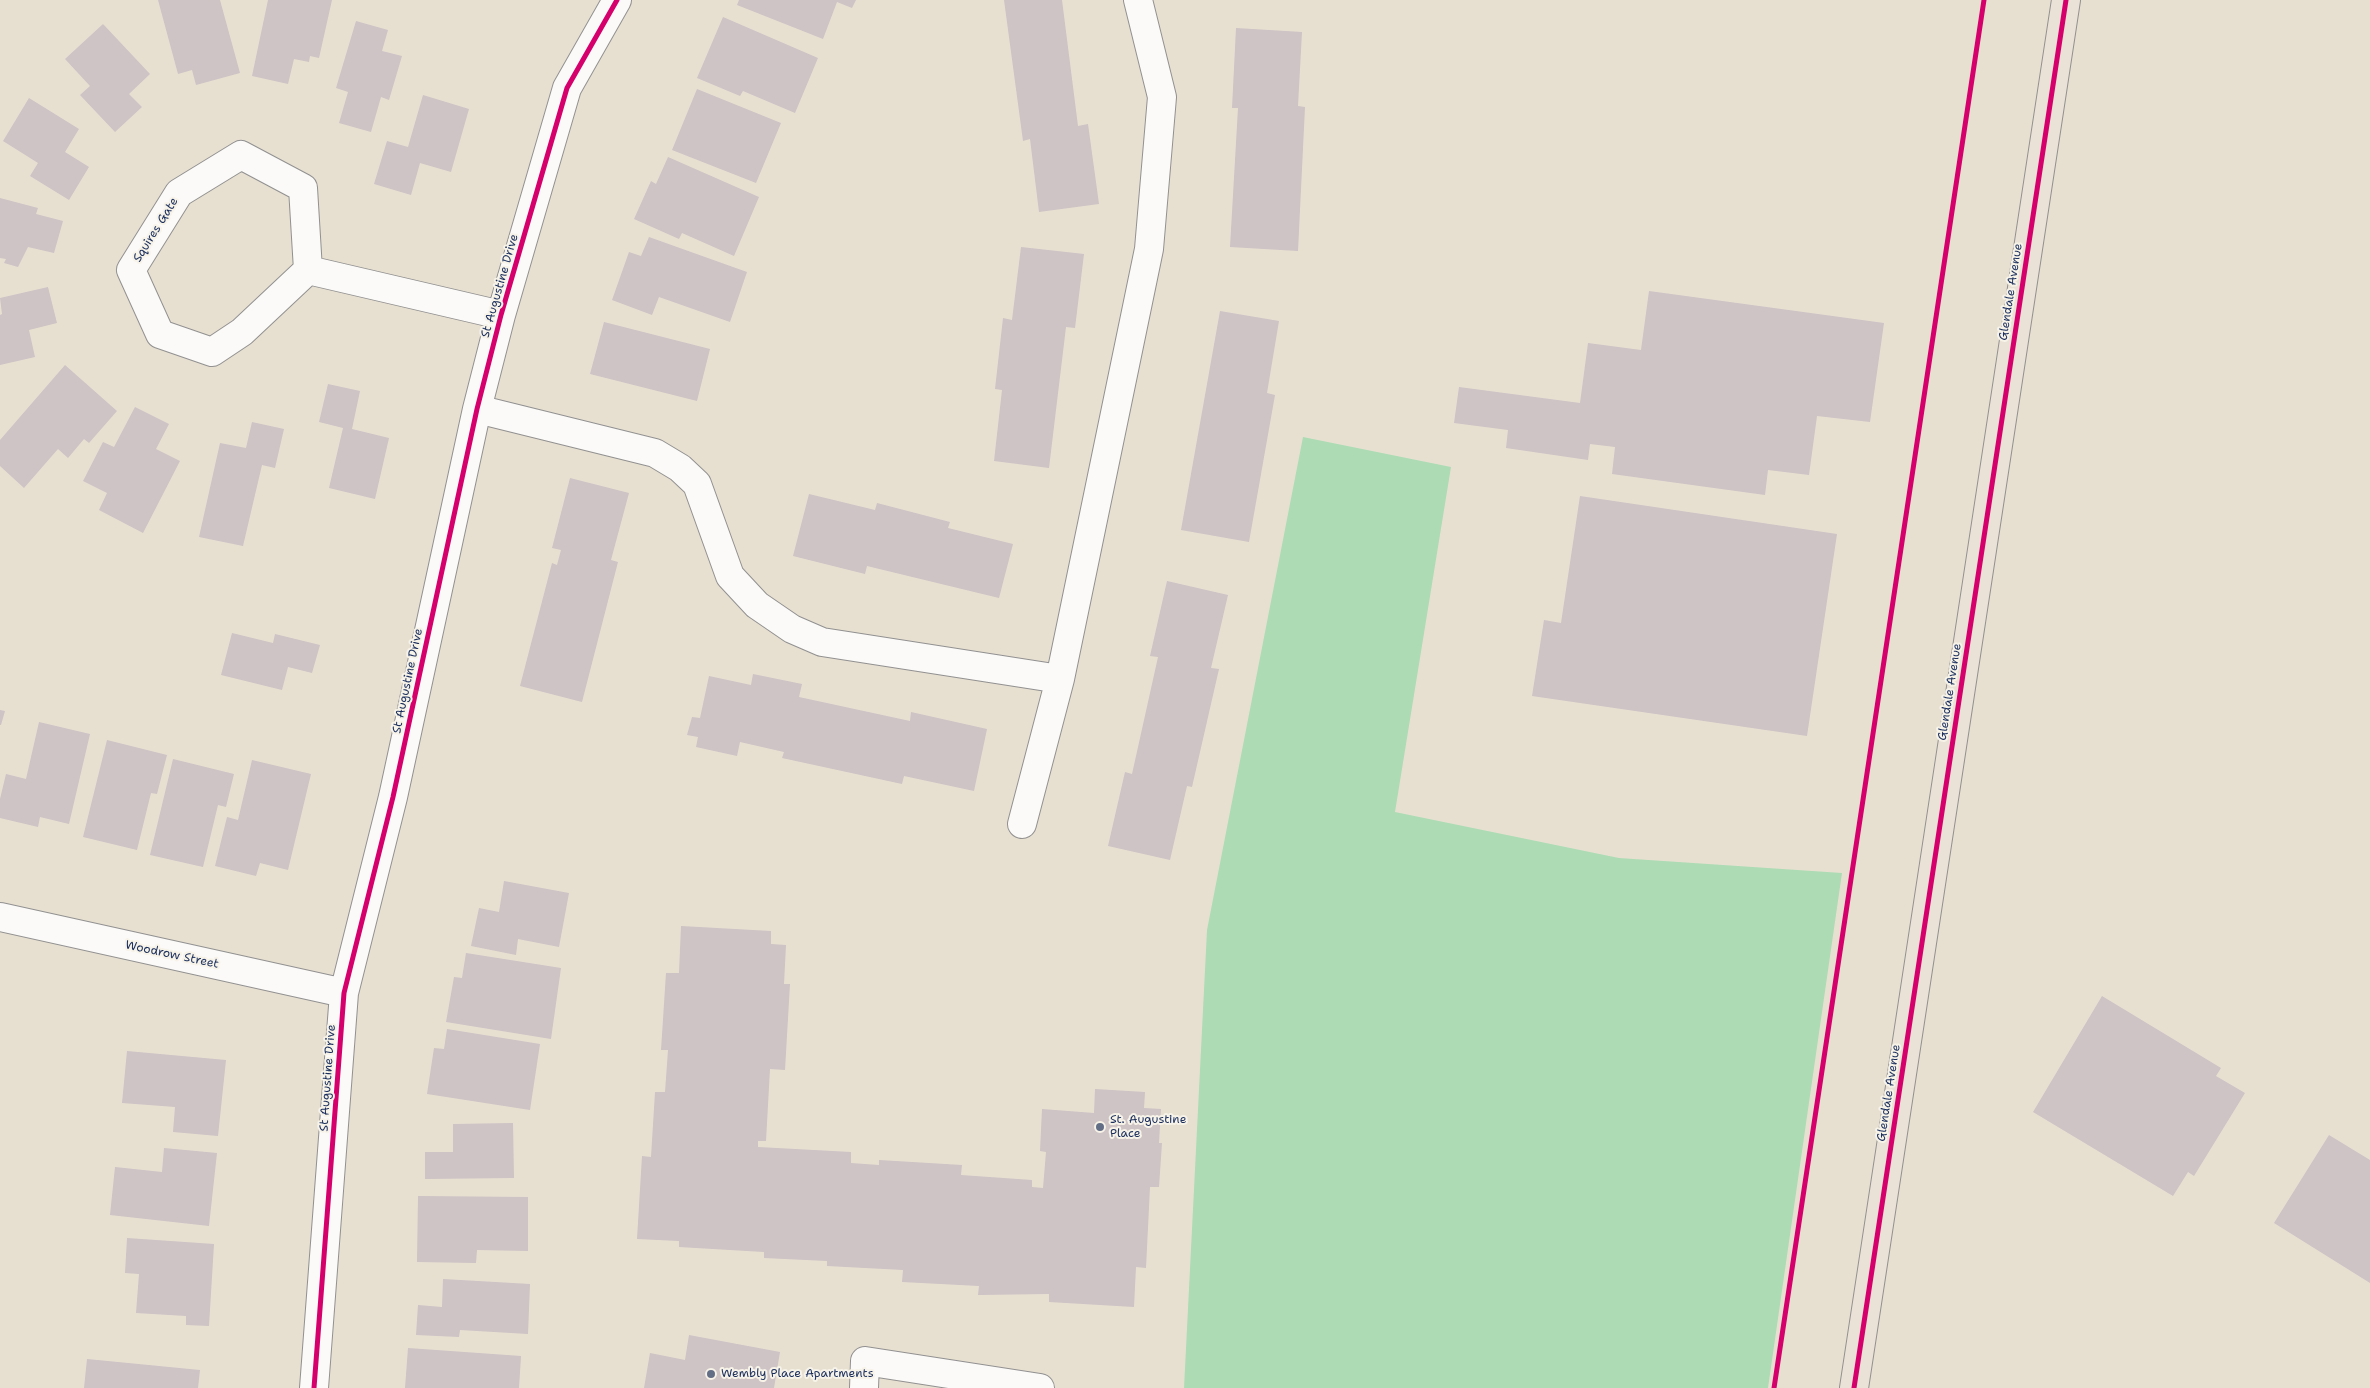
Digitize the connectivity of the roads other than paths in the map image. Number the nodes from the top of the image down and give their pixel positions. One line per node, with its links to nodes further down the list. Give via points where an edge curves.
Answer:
1 (616, 0): 5 (street, St Augustine Drive, via 567,88)
2 (1138, 0): 7 (street, via 1162,97 1149,249)
3 (2066, 0): 15 (main road, Glendale Avenue)
4 (308, 270): 4 (street, Squires Gate, via 303,188 241,155 179,193 131,270 160,334 212,352 242,332); 5 (street)
5 (501, 316): 6 (street, St Augustine Drive)
6 (477, 410): 7 (street, via 655,453 680,468 697,484 730,576 757,605 792,630 822,642); 10 (street, St Augustine Drive, via 393,797)
7 (1060, 679): 8 (street)
8 (1022, 824)
9 (0, 917): 10 (street, Woodrow Street)
10 (344, 993): 12 (street, St Augustine Drive)
11 (980, 1384): 13 (street, via 865,1361); 14 (street)
12 (314, 1388)
13 (864, 1388)
14 (1040, 1388)
15 (1854, 1388)

